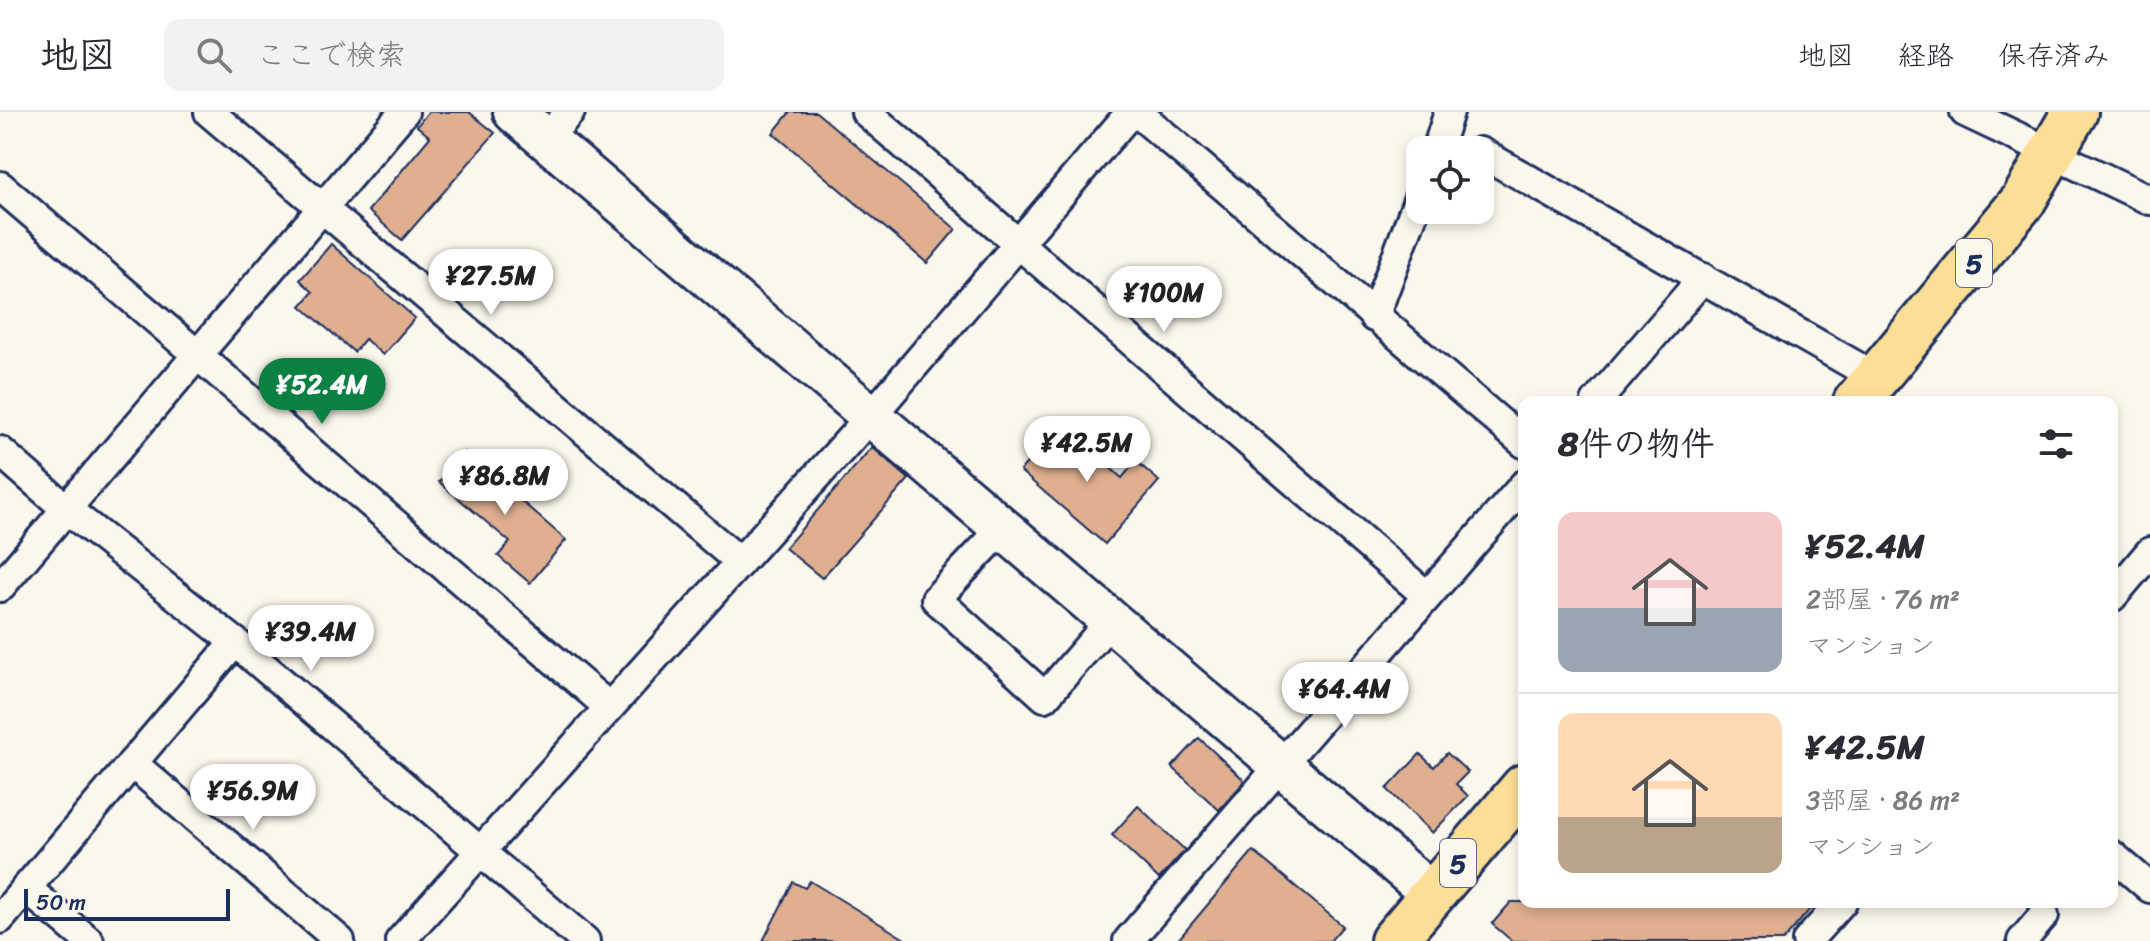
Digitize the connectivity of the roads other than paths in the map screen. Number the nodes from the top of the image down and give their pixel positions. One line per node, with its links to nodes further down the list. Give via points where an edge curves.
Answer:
1 (209, 112): 14 (street)
2 (404, 112): 14 (street)
3 (514, 112): 9 (street)
4 (866, 112): 16 (street)
5 (1131, 112): 16 (street)
6 (1137, 112): 18 (street)
7 (1965, 112): 10 (street)
8 (2075, 112): 10 (main road, 5)
9 (558, 126): 22 (street)
10 (2051, 155): 13 (street); 20 (main road, 5, via 2023,201)
11 (1494, 160): 17 (street)
12 (0, 186): 19 (street)
13 (2150, 200)
14 (322, 208): 19 (street); 29 (street)
15 (1409, 224): 18 (street)
16 (1019, 243): 22 (street); 32 (street)
17 (1703, 278): 20 (street); 21 (street)
18 (1374, 317): 23 (street)
19 (198, 354): 26 (street); 35 (street)
20 (1866, 390)
21 (1601, 396)
22 (871, 416): 27 (street); 29 (street)
23 (1518, 438)
24 (0, 451): 26 (street)
25 (1518, 492): 32 (street)
26 (65, 508): 30 (street); 34 (street)
27 (1003, 528): 33 (street); 33 (street, via 936,599 1045,697)
28 (2150, 552): 31 (street)
29 (740, 562): 35 (street)
30 (0, 587)
31 (2118, 590)
32 (1427, 596): 37 (street)
33 (1111, 620): 37 (street)
34 (235, 642): 36 (street); 39 (street)
35 (609, 707): 39 (street)
36 (132, 763): 41 (street); 49 (street)
37 (1281, 764): 43 (street); 52 (street)
38 (1518, 794): 43 (main road, 5)
39 (480, 851): 50 (street); 51 (street)
40 (2118, 860): 42 (street)
41 (26, 888): 46 (street); 48 (street)
42 (2150, 888)
43 (1432, 894): 53 (main road, 5)
44 (1837, 908): 47 (street)
45 (2044, 915): 54 (street)
46 (0, 919)
47 (1811, 940)
48 (89, 941)
49 (340, 941)
50 (400, 941)
51 (585, 941)
52 (1128, 941)
53 (1393, 941)
54 (2022, 941)

